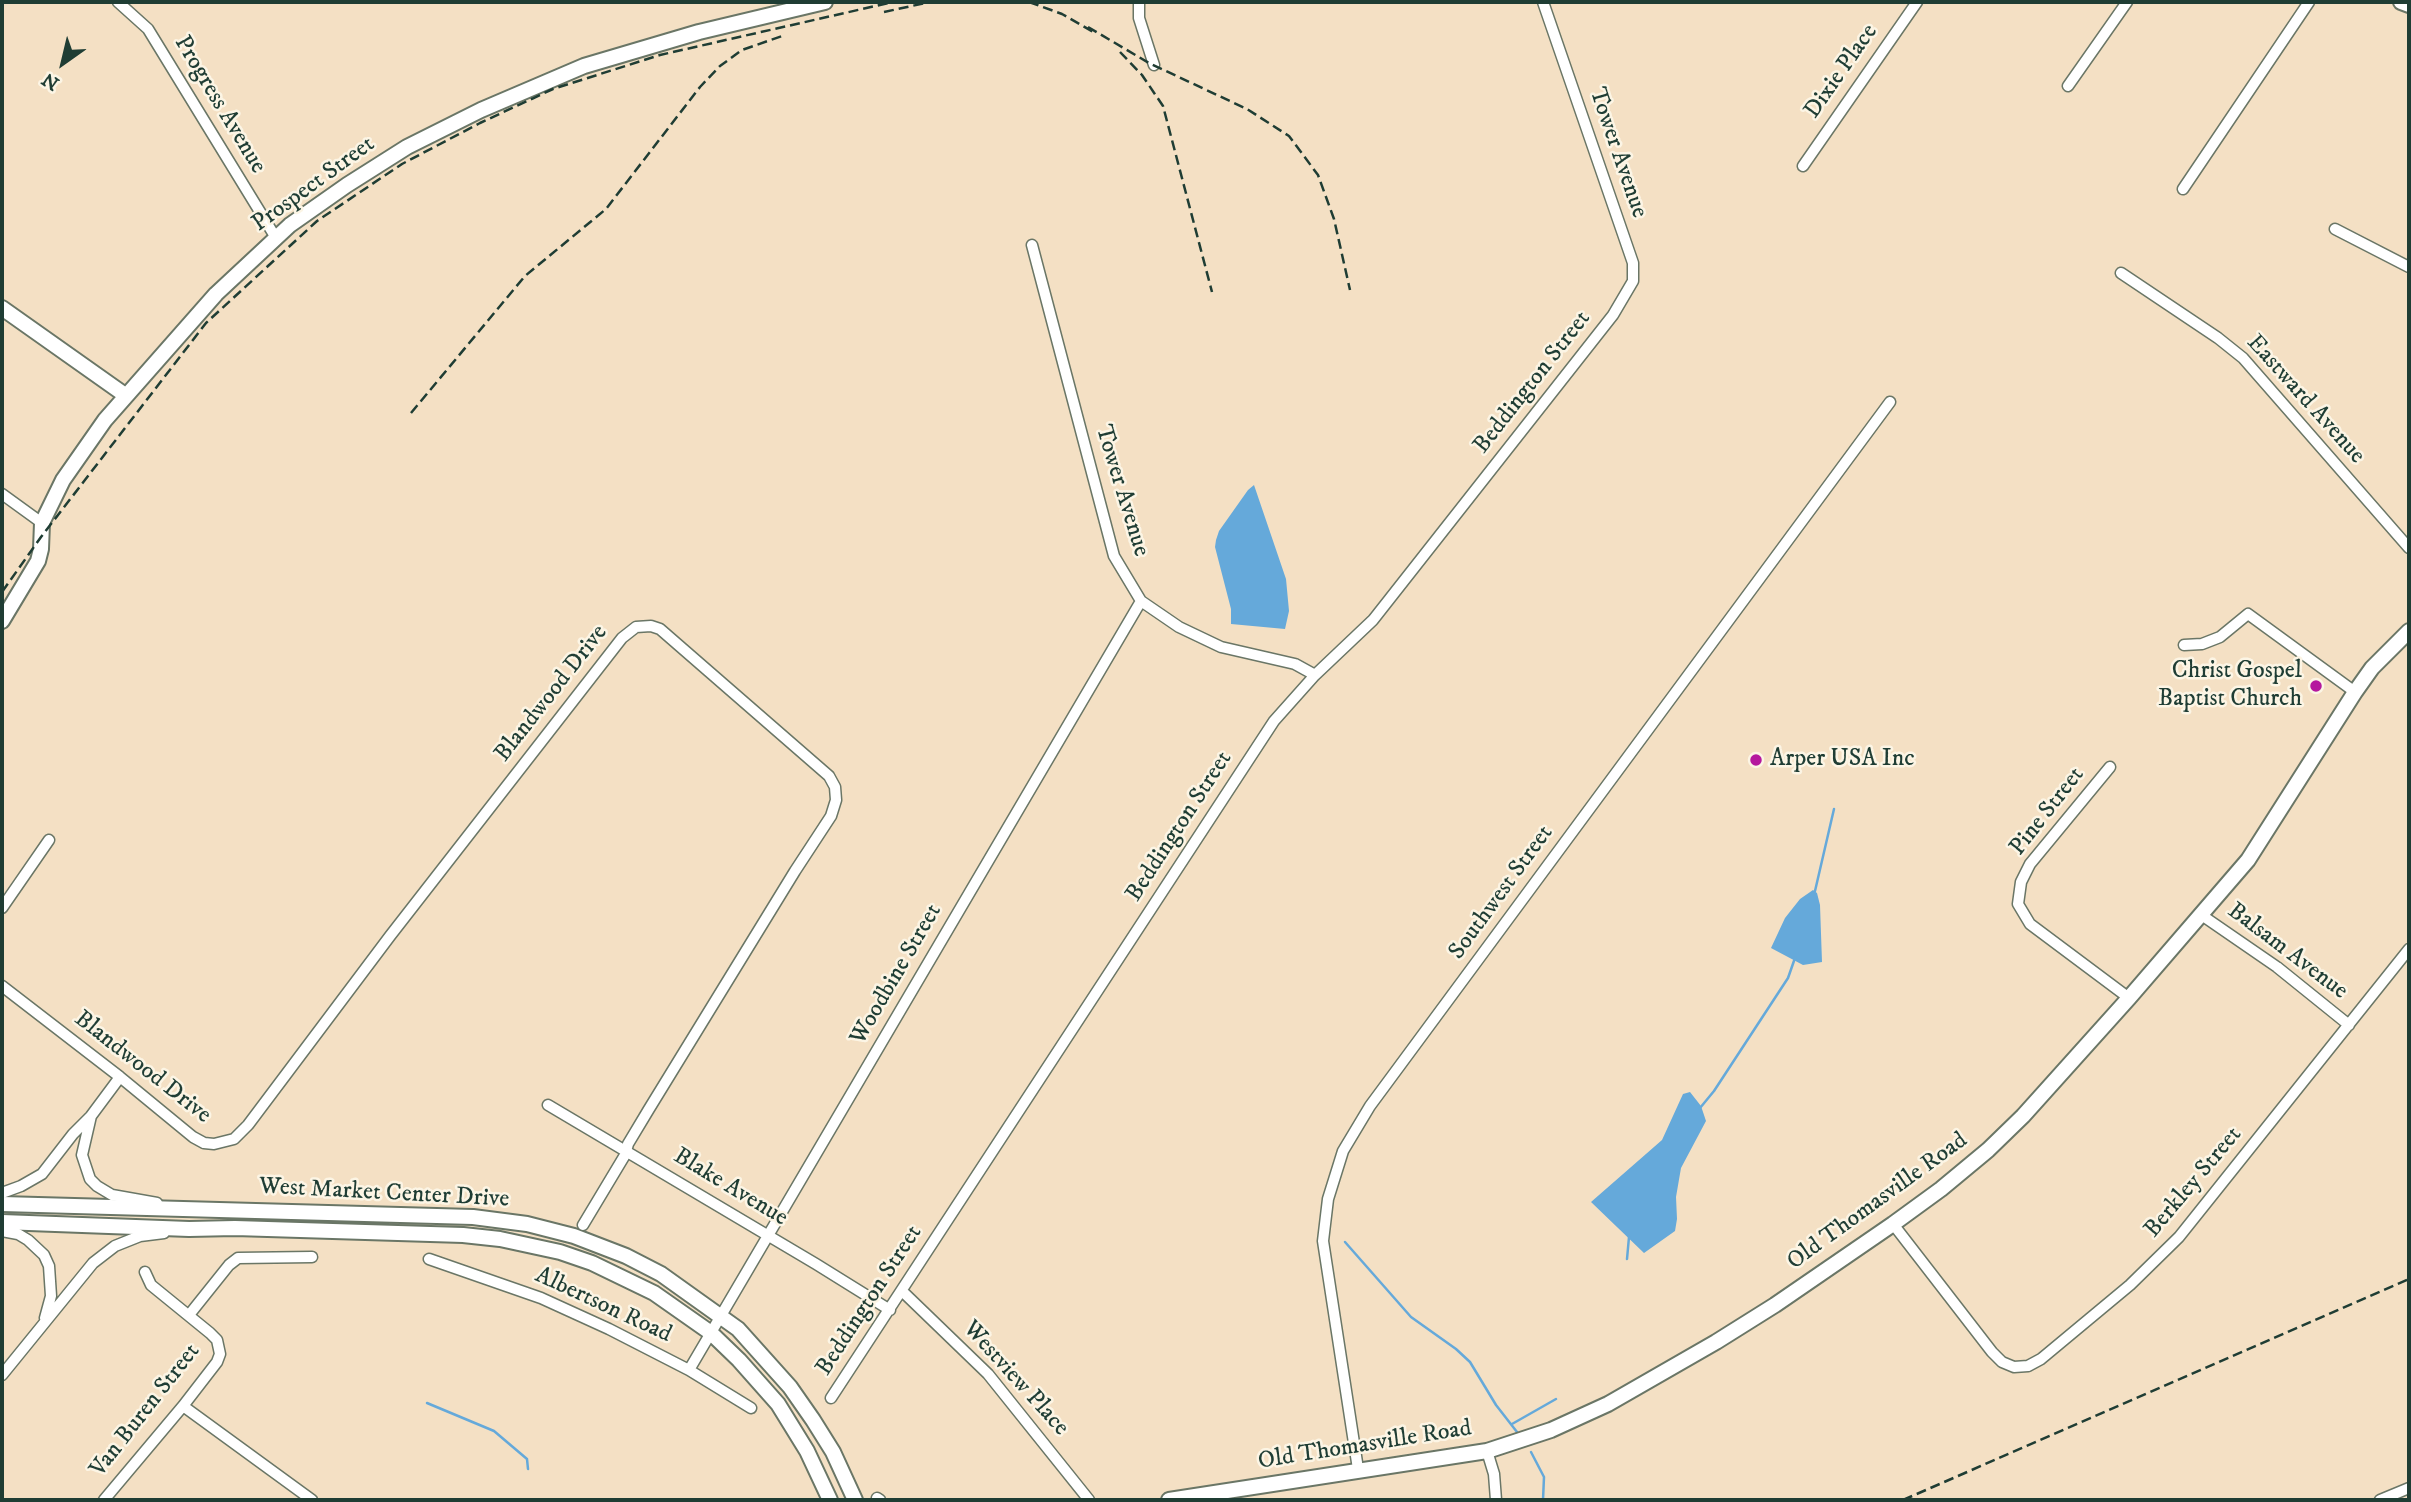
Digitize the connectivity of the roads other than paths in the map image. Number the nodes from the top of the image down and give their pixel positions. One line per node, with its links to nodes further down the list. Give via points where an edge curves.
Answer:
1 (118, 2): 15 (street, Progress Avenue, via 148,29)
2 (825, 2): 15 (street, Prospect Street, via 584,66 407,147)
3 (1139, 2): 10 (street, via 1139,18)
4 (1543, 2): 20 (street, Tower Avenue, via 1633,262 1633,281)
5 (1917, 2): 12 (street, Dixie Place)
6 (2127, 2): 11 (street)
7 (2309, 2): 13 (street)
8 (2401, 2): 9 (street)
9 (2409, 5)
10 (1154, 65)
11 (2068, 86)
12 (1803, 166)
13 (2183, 189)
14 (2335, 229): 17 (street)
15 (276, 237): 21 (street, Prospect Street, via 216,294)
16 (1032, 245): 26 (street, Tower Avenue, via 1114,556)
17 (2409, 267)
18 (2121, 273): 25 (street, Eastward Avenue, via 2243,358)
19 (3, 311): 21 (street)
20 (1612, 315): 30 (street, Beddington Street, via 1373,620)
21 (125, 396): 24 (street, Prospect Street, via 63,480)
22 (1890, 401): 68 (street, Southwest Street, via 1370,1107 1343,1151 1328,1199 1323,1241)
23 (2, 494): 24 (street)
24 (42, 523): 27 (street, Prospect Street, via 38,561)
25 (2409, 548)
26 (1141, 601): 30 (street, Tower Avenue, via 1221,648 1295,664); 52 (street, Woodbine Street)
27 (2, 621)
28 (2409, 631): 31 (street, Old Thomasville Road)
29 (2184, 645): 31 (street, via 2202,645 2220,637 2248,614)
30 (1315, 675): 56 (street, Beddington Street, via 1274,721)
31 (2355, 692): 35 (street, Old Thomasville Road, via 2248,860)
32 (2110, 767): 38 (street, Pine Street, via 2030,864 2018,904 2030,924)
33 (49, 840): 34 (street)
34 (2, 908)
35 (2200, 914): 38 (street, Old Thomasville Road); 39 (street, Balsam Avenue)
36 (2409, 949): 39 (street, Berkley Street)
37 (2, 986): 40 (street, Blandwood Drive)
38 (2129, 998): 48 (street, Old Thomasville Road, via 1988,1150)
39 (2349, 1025): 48 (street, Berkley Street, via 2179,1237 2130,1285 2028,1366 2002,1362)
40 (120, 1077): 42 (street); 43 (street, Blandwood Drive, via 204,1143 234,1139 622,638 636,628 651,626 665,633 830,776 836,800 831,816)
41 (548, 1105): 43 (street, Blake Avenue)
42 (91, 1116): 44 (street, via 42,1174); 46 (street, via 82,1155 97,1186 112,1195)
43 (626, 1151): 49 (street, Blandwood Drive); 52 (street, Blake Avenue)
44 (2, 1193)
45 (2, 1204): 46 (street, West Market Center Drive)
46 (188, 1208): 59 (street, West Market Center Drive, via 473,1217 527,1224 626,1256)
47 (2, 1222): 50 (street, West Market Center Drive)
48 (1893, 1224): 67 (street, Old Thomasville Road, via 1752,1320 1619,1398 1578,1419)
49 (583, 1225)
50 (189, 1229): 60 (street, via 140,1236 116,1246 93,1264); 61 (street, West Market Center Drive, via 500,1239 592,1263 654,1293)
51 (2, 1231): 60 (street, via 29,1240 49,1266 51,1296)
52 (768, 1235): 57 (street, Blake Avenue); 59 (street, Woodbine Street)
53 (312, 1256): 58 (street, Van Buren Street, via 238,1258)
54 (429, 1259): 62 (street, Albertson Road, via 541,1298)
55 (145, 1272): 58 (street, via 151,1285)
56 (902, 1292): 57 (street, Beddington Street); 74 (street, Westview Place, via 1007,1395)
57 (890, 1310): 64 (street, Beddington Street)
58 (189, 1315): 65 (street, Van Buren Street, via 220,1347 217,1362)
59 (721, 1315): 61 (street, Woodbine Street); 73 (street, West Market Center Drive, via 790,1387 832,1452)
60 (43, 1324): 63 (street)
61 (711, 1333): 62 (street, Woodbine Street); 72 (street, West Market Center Drive, via 778,1404)
62 (689, 1370): 66 (street, Albertson Road)
63 (2, 1375)
64 (831, 1398)
65 (183, 1406): 70 (street); 71 (street, Van Buren Street)
66 (751, 1408)
67 (1488, 1451): 68 (street, Old Thomasville Road); 76 (street)
68 (1357, 1469): 75 (street, Old Thomasville Road)
69 (2409, 1488): 77 (street)
70 (307, 1499)
71 (104, 1500)
72 (830, 1500)
73 (855, 1500)
74 (1089, 1500)
75 (1169, 1500)
76 (1496, 1500)
77 (2380, 1500)

